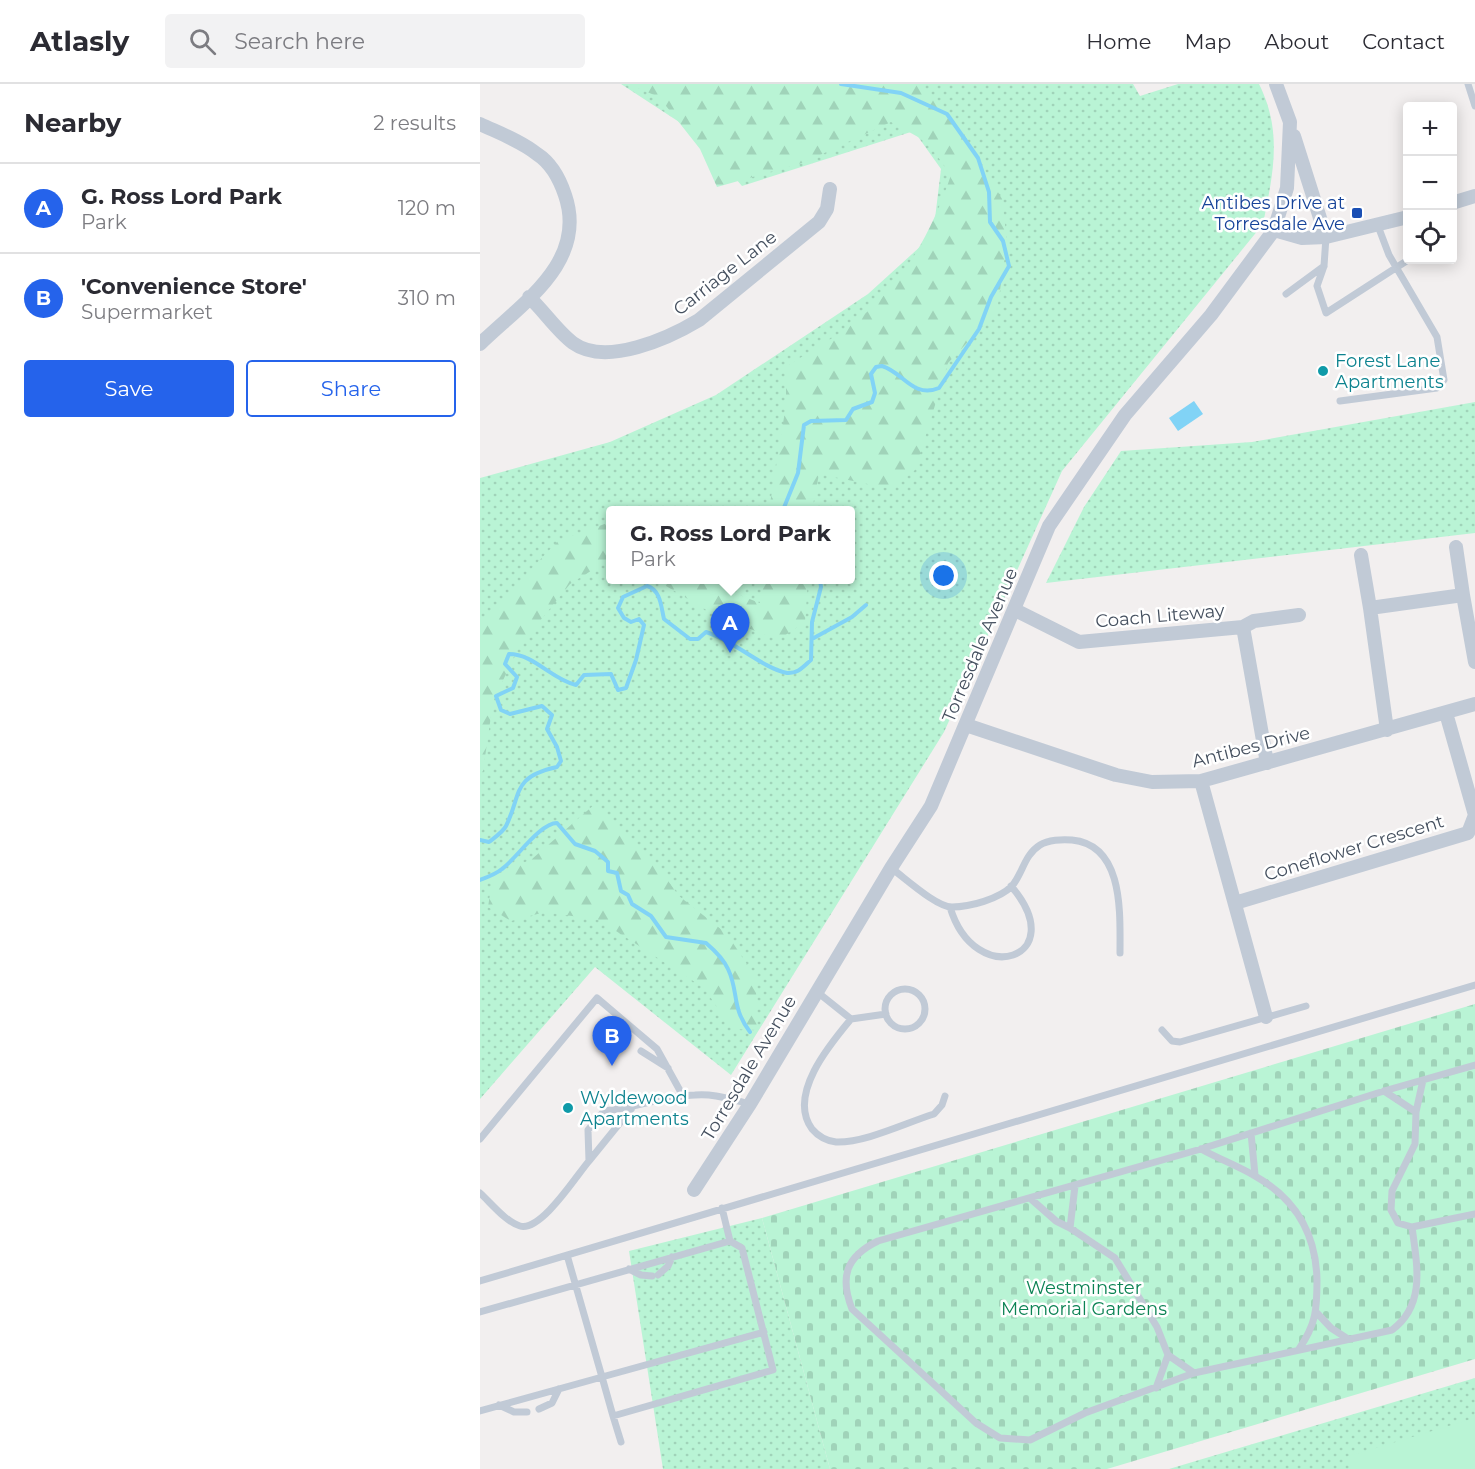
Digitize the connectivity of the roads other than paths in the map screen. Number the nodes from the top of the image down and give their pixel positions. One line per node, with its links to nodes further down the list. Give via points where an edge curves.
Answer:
1 (1276, 84): 4 (street, Torresdale Avenue)
2 (1468, 84): 3 (lane)
3 (1475, 106)
4 (1290, 122): 11 (street, Torresdale Avenue, via 1287,188); 12 (street, Torresdale Avenue)
5 (480, 124): 17 (street, via 538,154 556,174 567,199 568,247 562,262)
6 (830, 189): 17 (street, Carriage Lane, via 827,209 819,222 699,320 657,340 602,353 587,350 573,343)
7 (1475, 196): 8 (street)
8 (1457, 201)
9 (1403, 218): 10 (street)
10 (1378, 226): 12 (street); 15 (lane)
11 (1274, 230): 12 (street, via 1302,238); 24 (street, Torresdale Avenue, via 1211,315 1125,415 1064,502 1049,526)
12 (1326, 237): 14 (lane)
13 (1403, 264): 15 (lane)
14 (1324, 266): 15 (lane, via 1317,286 1326,313); 16 (lane)
15 (1398, 268): 19 (lane, via 1437,337 1444,380 1437,388)
16 (1286, 294)
17 (529, 297): 18 (street)
18 (480, 344)
19 (1340, 401)
20 (1456, 547): 22 (street)
21 (1361, 555): 23 (street)
22 (1463, 596): 23 (street); 27 (street)
23 (1370, 608): 31 (street)
24 (1015, 610): 26 (street, Coach Liteway, via 1079,642); 30 (street, Torresdale Avenue)
25 (1299, 615): 26 (street, Coach Liteway, via 1254,621)
26 (1243, 627): 32 (street, Coach Liteway)
27 (1475, 662)
28 (1475, 704): 29 (street, Antibes Drive)
29 (1446, 713): 31 (street, Antibes Drive); 36 (street, Coneflower Crescent, via 1475,815 1468,833)
30 (966, 725): 33 (street, Antibes Drive, via 1116,775 1152,782); 34 (street, Torresdale Avenue, via 931,806)
31 (1387, 730): 32 (street, Antibes Drive)
32 (1267, 763): 33 (street, Antibes Drive)
33 (1201, 781): 36 (street)
34 (891, 868): 37 (lane); 40 (street, Torresdale Avenue)
35 (1011, 886): 37 (lane, via 985,901); 37 (lane, via 1030,912 1032,925 1031,937 1015,954 1005,957 977,949 955,924); 38 (lane, via 1027,857 1042,844 1067,840 1096,846 1114,876)
36 (1235, 903): 43 (street)
37 (950, 907)
38 (1120, 953)
39 (1475, 985): 65 (lane)
40 (816, 991): 44 (lane); 53 (street, Torresdale Avenue)
41 (1306, 1006): 43 (lane)
42 (885, 1014): 42 (lane, via 886,1001 902,989 920,995 926,1007 923,1020 912,1028 893,1025); 44 (lane)
43 (1266, 1017): 45 (lane, via 1180,1042 1172,1041)
44 (851, 1019): 52 (lane, via 815,1066 806,1100 806,1114 814,1131 832,1142 850,1142 934,1114)
45 (1162, 1030)
46 (641, 1051): 48 (lane)
47 (1475, 1065): 49 (lane)
48 (668, 1068): 51 (lane); 57 (lane, via 657,1049 597,998)
49 (1423, 1080): 50 (lane); 55 (lane)
50 (1384, 1091): 55 (lane); 56 (lane)
51 (682, 1096): 53 (lane, via 711,1095); 54 (lane)
52 (945, 1096)
53 (750, 1104): 62 (street, Torresdale Avenue)
54 (632, 1108): 59 (lane); 59 (lane, via 604,1111 588,1130)
55 (1416, 1112): 67 (lane, via 1415,1144 1392,1191 1392,1210 1398,1223)
56 (1251, 1134): 58 (lane); 60 (lane)
57 (480, 1139)
58 (1202, 1149): 60 (lane); 61 (lane)
59 (589, 1161): 63 (lane, via 546,1214 526,1226 514,1223)
60 (1255, 1175): 76 (lane, via 1299,1213 1310,1234 1317,1267)
61 (1075, 1186): 64 (lane); 68 (lane)
62 (694, 1190)
63 (480, 1193)
64 (1031, 1199): 68 (lane); 83 (lane, via 878,1241 862,1249 846,1276 845,1292 852,1309 976,1423 1000,1438 1030,1440 1085,1413)
65 (722, 1208): 69 (lane); 70 (lane)
66 (1475, 1214): 67 (lane)
67 (1412, 1227): 78 (lane, via 1417,1283 1406,1319 1392,1330)
68 (1070, 1228): 80 (lane, via 1115,1258 1157,1327)
69 (730, 1241): 71 (lane); 77 (lane, via 742,1248)
70 (567, 1255): 73 (lane); 74 (lane)
71 (672, 1257): 72 (lane); 72 (lane, via 668,1266 655,1275 641,1275)
72 (629, 1269): 74 (lane)
73 (480, 1281)
74 (576, 1284): 75 (lane); 82 (lane)
75 (480, 1312)
76 (1317, 1313): 78 (lane); 79 (lane, via 1310,1334)
77 (764, 1332): 82 (lane); 89 (lane, via 773,1370)
78 (1348, 1339): 79 (lane)
79 (1299, 1349): 81 (lane)
80 (1168, 1355): 81 (lane); 83 (lane)
81 (1194, 1373): 83 (lane)
82 (602, 1377): 84 (lane); 89 (lane)
83 (1156, 1388)
84 (560, 1389): 85 (lane); 86 (lane, via 552,1403)
85 (499, 1406): 87 (lane); 88 (lane)
86 (539, 1409)
87 (480, 1411)
88 (527, 1412)
89 (613, 1416): 90 (lane)
90 (621, 1442)

